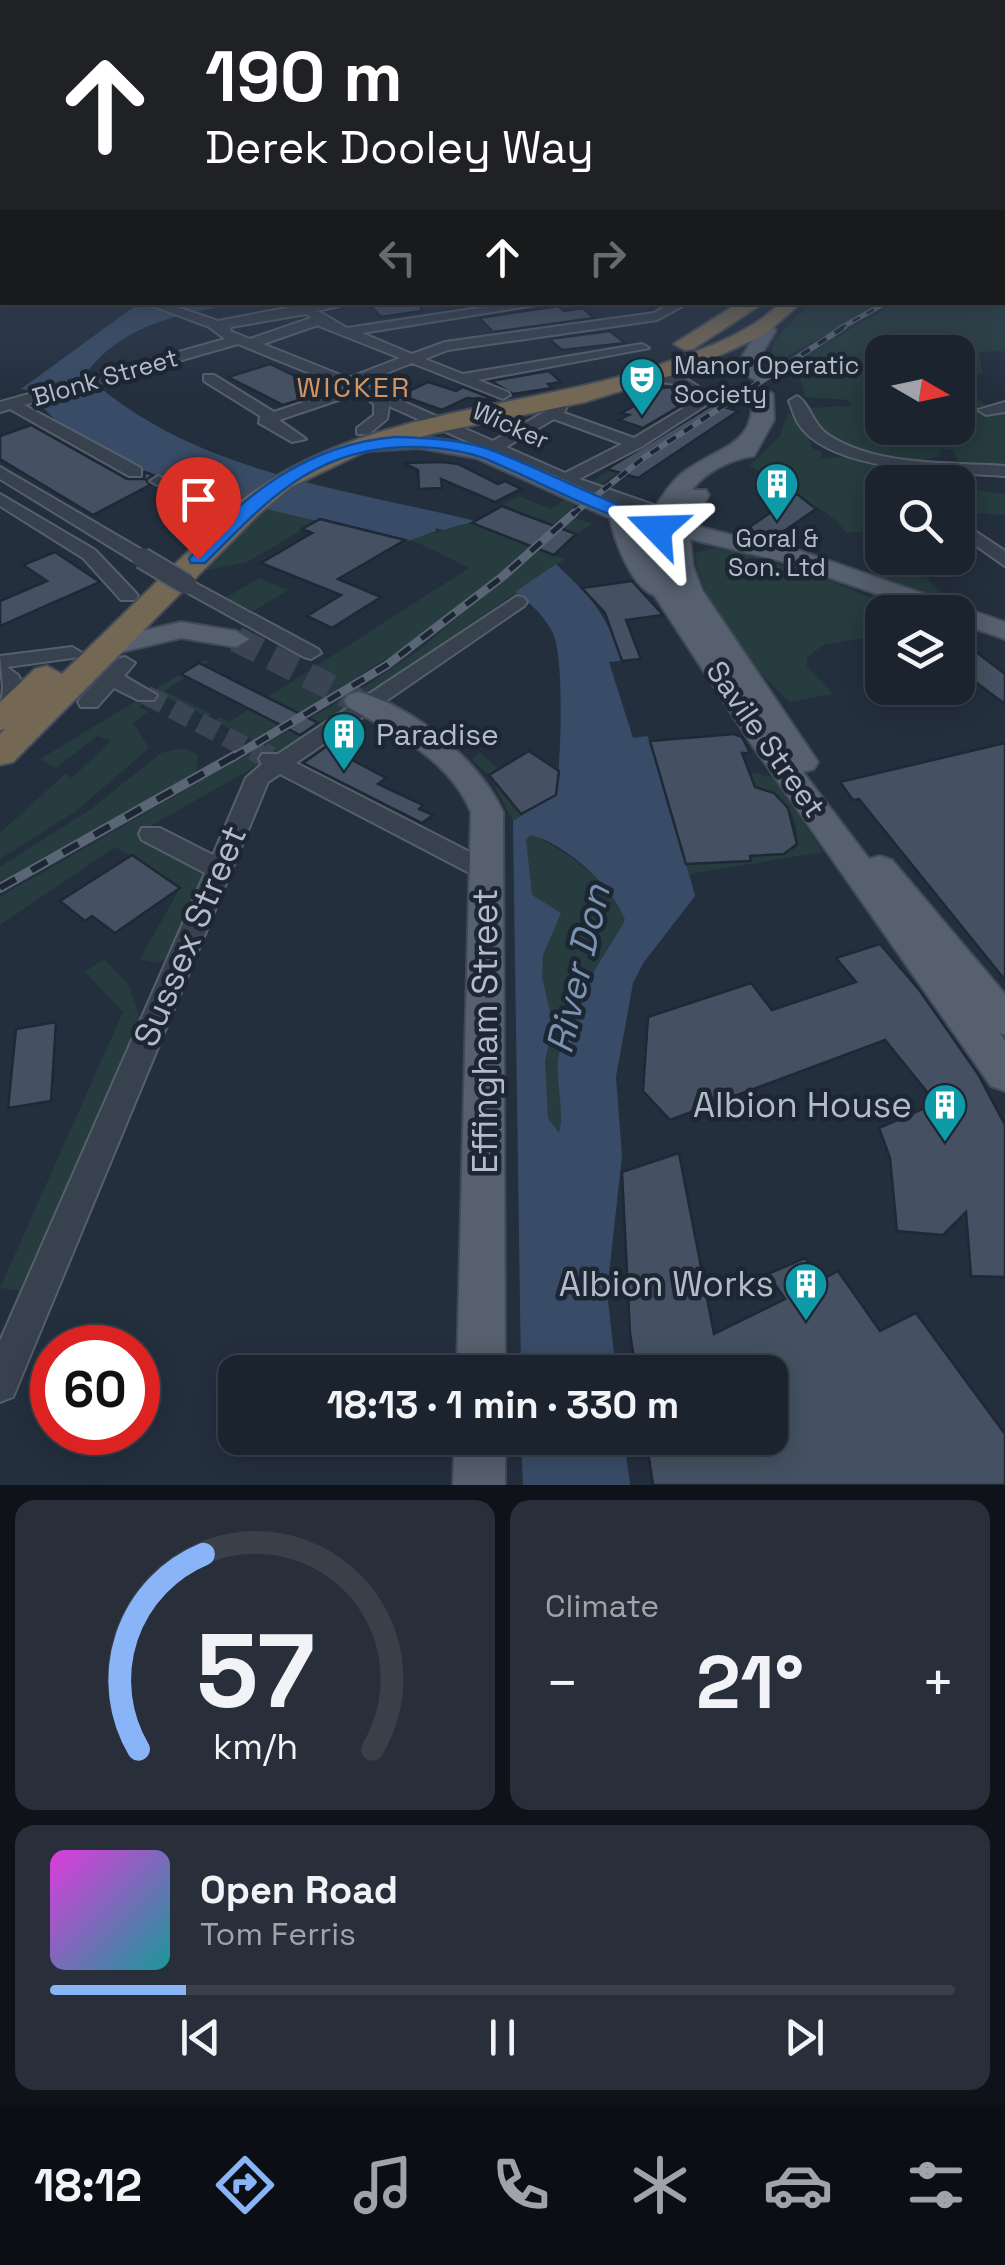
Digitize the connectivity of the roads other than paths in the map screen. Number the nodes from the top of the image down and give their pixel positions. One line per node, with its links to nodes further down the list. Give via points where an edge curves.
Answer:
1 (156, 305): 14 (street, Wicker)
2 (328, 305): 9 (street)
3 (420, 305): 11 (street)
4 (528, 305): 11 (street)
5 (679, 305): 13 (street, via 664,314)
6 (751, 305): 17 (highway)
7 (789, 305): 15 (highway)
8 (590, 306): 13 (street)
9 (307, 308): 10 (street); 12 (street)
10 (255, 319): 14 (street); 18 (street)
11 (432, 319): 16 (street); 19 (street)
12 (320, 320): 16 (street); 18 (street)
13 (610, 322): 19 (street); 23 (street, via 642,348)
14 (215, 326): 18 (street, Wicker)
15 (765, 326): 17 (highway); 24 (main road, via 751,357)
16 (347, 331): 20 (street)
17 (711, 338): 21 (highway); 24 (main road); 33 (highway, via 613,378)
18 (248, 340): 25 (street, Wicker); 28 (street, Blonk Street)
19 (456, 345): 20 (street)
20 (410, 357): 23 (street); 25 (street)
21 (651, 377): 29 (highway); 37 (street, via 684,382 706,400)
22 (208, 378): 32 (street)
23 (461, 378): 26 (street)
24 (758, 383): 35 (main road, via 764,420)
25 (360, 388): 32 (street); 33 (street, Wicker); 34 (street, via 381,403 382,416)
26 (503, 395)
27 (797, 401): 40 (street, via 809,428 840,448)
28 (6, 406): 42 (street)
29 (558, 407): 33 (highway); 37 (street); 38 (street)
30 (1005, 407): 31 (street)
31 (986, 410)
32 (269, 419): 36 (street)
33 (436, 422): 34 (highway); 38 (street, Wicker)
34 (363, 438): 39 (main road, Wicker, via 448,445); 46 (highway, via 282,470)
35 (755, 438): 44 (main road); 48 (main road, via 688,478)
36 (298, 439)
37 (635, 444): 43 (street)
38 (494, 447): 39 (street); 43 (street, Wicker)
39 (518, 466): 47 (main road, Wicker)
40 (1005, 471)
41 (0, 472): 63 (street, bridge)
42 (135, 472)
43 (573, 478): 47 (street, Wicker)
44 (706, 486): 48 (main road); 49 (main road)
45 (0, 499): 57 (street, via 89,554)
46 (239, 504): 57 (highway); 66 (highway)
47 (625, 509): 48 (main road); 54 (main road, via 627,544)
48 (670, 522): 49 (main road); 51 (main road, Savile Street); 54 (main road, Savile Street, via 655,551)
49 (725, 537): 51 (main road); 53 (main road)
50 (975, 538): 52 (street)
51 (679, 556): 78 (main road, Savile Street, via 698,608)
52 (1005, 560)
53 (824, 570): 55 (main road); 56 (main road)
54 (667, 595): 78 (main road, Savile Street, via 770,748)
55 (885, 595)
56 (901, 595)
57 (128, 596): 64 (highway)
58 (518, 602): 70 (street, Sussex Street)
59 (975, 622): 61 (main road)
60 (975, 629): 61 (main road)
61 (1005, 635)
62 (236, 639): 66 (main road, via 180,630)
63 (311, 652)
64 (72, 653): 65 (street); 72 (highway)
65 (0, 662)
66 (116, 662): 68 (street); 69 (street); 73 (highway)
67 (0, 672): 71 (street, via 14,687)
68 (146, 695)
69 (89, 702)
70 (362, 704): 74 (street, Sussex Street); 77 (main road, via 446,756 472,782 486,812)
71 (0, 708)
72 (0, 720)
73 (0, 754)
74 (274, 761): 76 (street, Sussex Street, via 258,778); 77 (street, Effingham Street)
75 (151, 834): 76 (street)
76 (218, 869): 80 (street, Sussex Street)
77 (488, 872): 79 (main road, Effingham Street)
78 (1000, 1048)
79 (481, 1355)
80 (0, 1384)
81 (480, 1455): 82 (main road)
82 (479, 1485)

